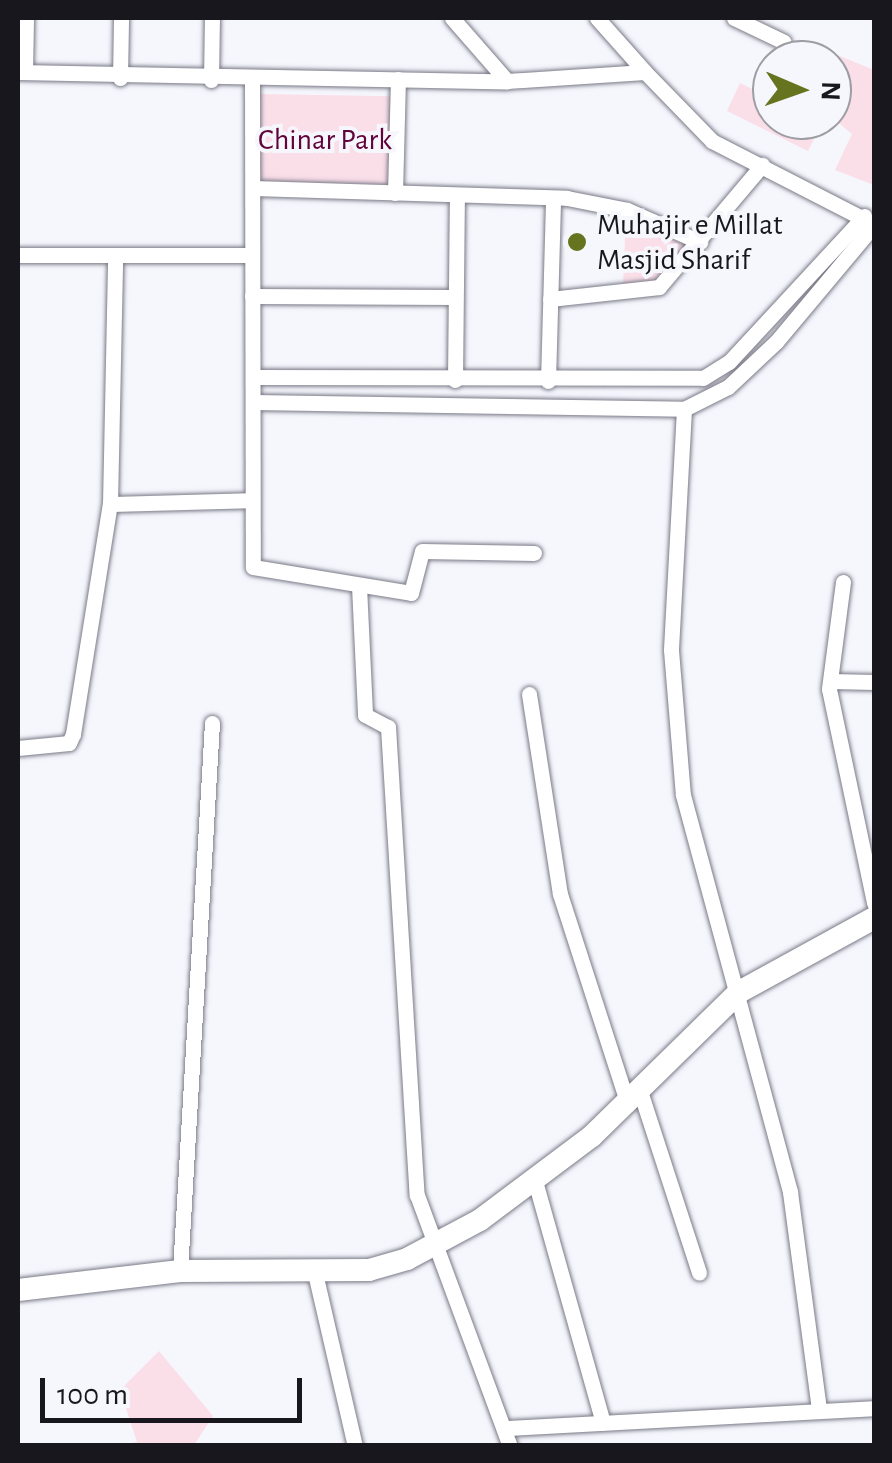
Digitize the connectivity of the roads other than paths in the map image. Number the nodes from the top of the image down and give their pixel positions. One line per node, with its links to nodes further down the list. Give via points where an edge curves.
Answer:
1 (26, 18): 8 (street)
2 (121, 18): 10 (street)
3 (212, 18): 12 (street)
4 (452, 18): 14 (street)
5 (597, 18): 9 (street)
6 (734, 18): 7 (street)
7 (780, 40)
8 (21, 72): 10 (street)
9 (645, 72): 14 (street); 15 (street, via 712,140)
10 (120, 78): 12 (street)
11 (398, 79): 13 (street); 14 (street); 17 (street)
12 (211, 80): 13 (street)
13 (252, 80): 16 (street)
14 (507, 81)
15 (762, 166): 20 (street); 22 (street)
16 (253, 188): 17 (street); 24 (street)
17 (395, 193): 18 (street)
18 (456, 195): 19 (street); 27 (street)
19 (554, 198): 22 (street, via 627,210); 28 (street)
20 (866, 215): 31 (street, via 729,362 703,378)
21 (874, 225): 33 (street, via 752,365)
22 (700, 242): 28 (street, via 659,287)
23 (18, 255): 25 (street)
24 (252, 255): 25 (street); 26 (street)
25 (115, 257): 35 (street)
26 (252, 296): 27 (street); 29 (street)
27 (455, 297): 30 (street)
28 (550, 298): 31 (street)
29 (253, 377): 30 (street); 32 (street)
30 (455, 380): 31 (street)
31 (548, 380)
32 (252, 402): 33 (street); 34 (street)
33 (684, 409): 46 (street, via 673,720 695,852)
34 (250, 500): 35 (street); 38 (street, via 258,571)
35 (110, 504): 43 (street, via 74,734)
36 (534, 553): 38 (street, via 428,550 415,592)
37 (843, 582): 39 (street)
38 (359, 586): 49 (street, via 365,714 388,727 417,1195)
39 (831, 681): 40 (street); 44 (street)
40 (874, 682)
41 (528, 694): 47 (street, via 560,894)
42 (212, 723): 50 (street)
43 (18, 748)
44 (874, 903)
45 (874, 918): 46 (street)
46 (740, 992): 47 (street); 54 (street, via 790,1192)
47 (634, 1097): 48 (street); 52 (street)
48 (535, 1180): 49 (street); 56 (street)
49 (437, 1244): 51 (street, via 369,1270); 57 (street)
50 (180, 1271): 51 (street); 53 (street)
51 (314, 1273): 58 (street)
52 (700, 1273)
53 (18, 1290)
54 (819, 1408): 55 (street); 56 (street)
55 (874, 1408)
56 (603, 1423): 57 (street)
57 (506, 1428): 59 (street)
58 (355, 1446)
59 (510, 1446)

